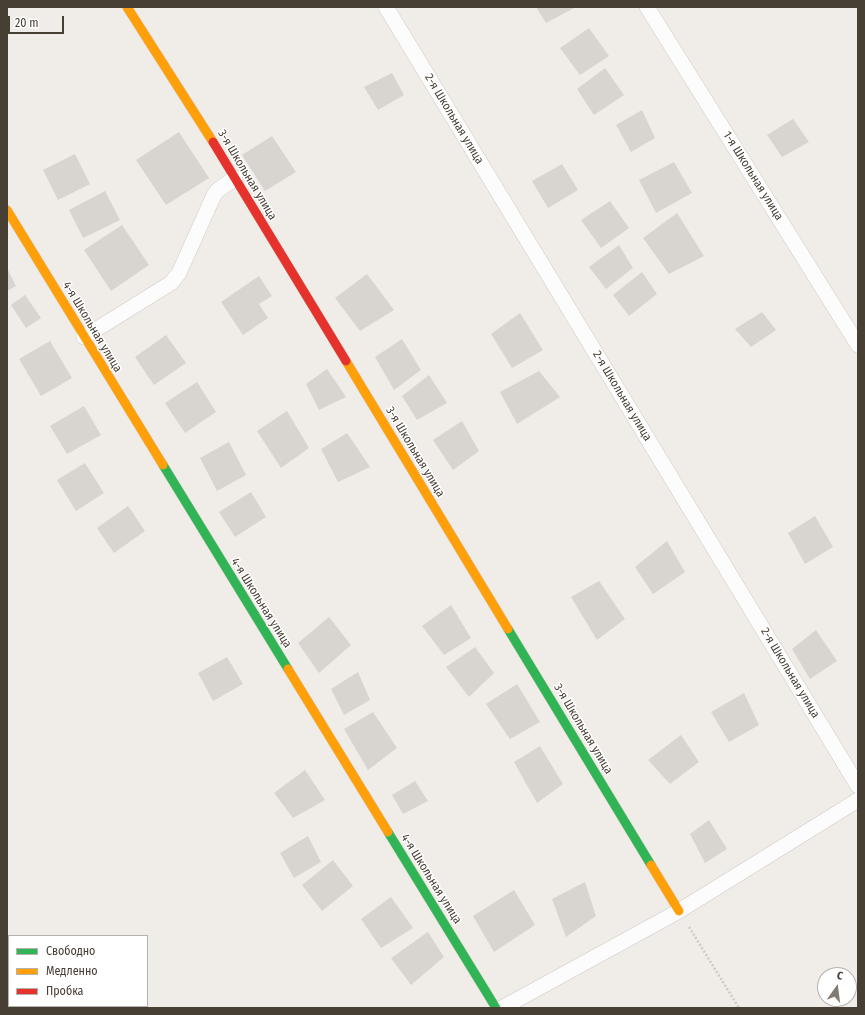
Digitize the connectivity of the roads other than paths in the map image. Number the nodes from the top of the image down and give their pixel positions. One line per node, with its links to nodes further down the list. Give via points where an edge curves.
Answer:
1 (126, 7): 4 (street, 3-я Школьная улица)
2 (386, 7): 8 (street, 2-я Школьная улица)
3 (647, 7): 7 (street, 1-я Школьная улица)
4 (235, 178): 6 (street, via 214,195 179,273 171,284); 10 (street, 3-я Школьная улица)
5 (7, 210): 6 (street, 4-я Школьная улица)
6 (84, 337): 11 (street, 4-я Школьная улица)
7 (858, 345)
8 (858, 786)
9 (858, 800): 10 (street)
10 (680, 911): 12 (street)
11 (496, 1008)
12 (502, 1008)

